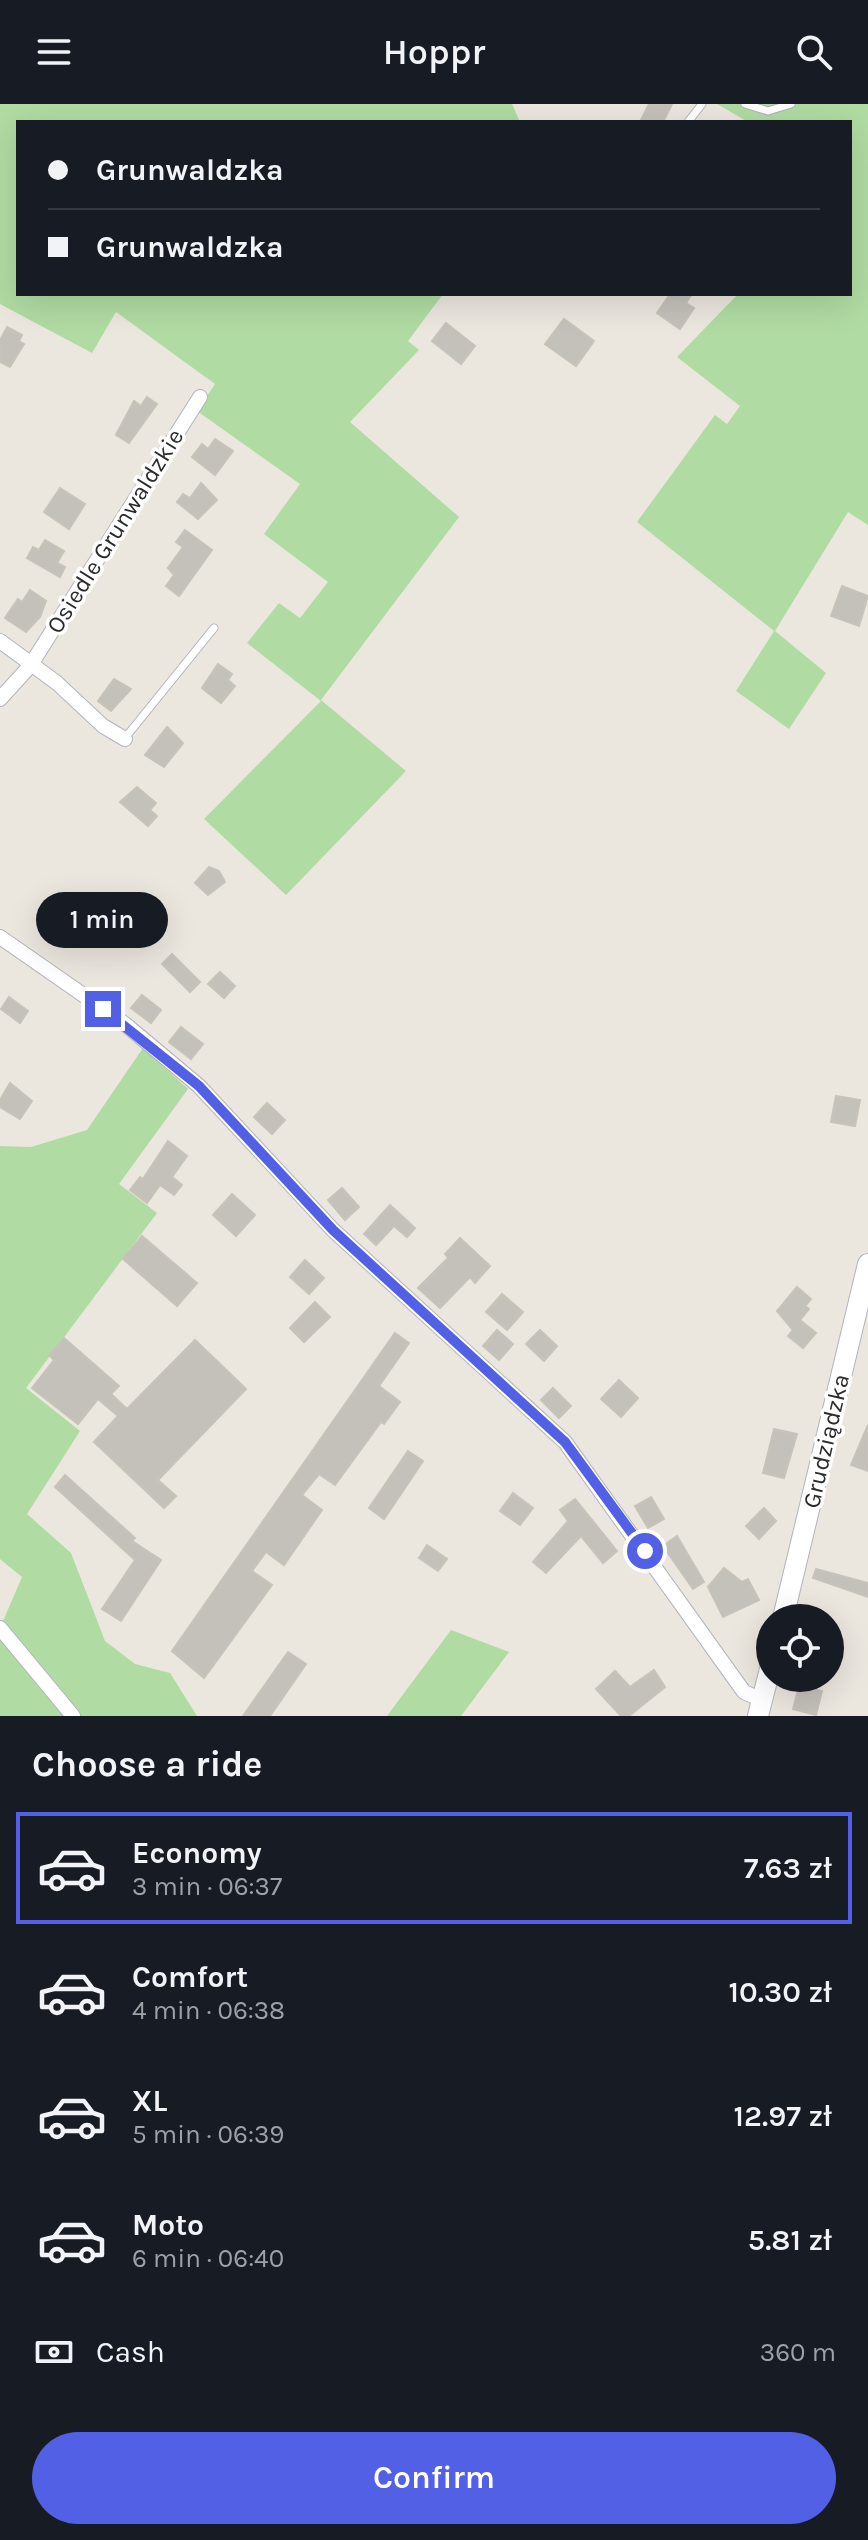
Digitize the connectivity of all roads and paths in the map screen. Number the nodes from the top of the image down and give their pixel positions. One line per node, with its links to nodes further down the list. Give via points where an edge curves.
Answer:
1 (702, 104): 4 (lane)
2 (745, 104): 3 (lane, via 768,111)
3 (791, 104)
4 (690, 120)
5 (200, 397): 8 (street, Osiedle Grunwaldzkie)
6 (214, 628): 10 (lane)
7 (0, 641): 8 (street)
8 (30, 666): 9 (street, Osiedle Grunwaldzkie); 10 (street)
9 (0, 699)
10 (125, 739)
11 (0, 937): 15 (street, via 125,1024 199,1086 333,1230 565,1442)
12 (868, 1264): 13 (street, Grudziądzka)
13 (786, 1604)
14 (0, 1628): 16 (street)
15 (760, 1708)
16 (73, 1716)

